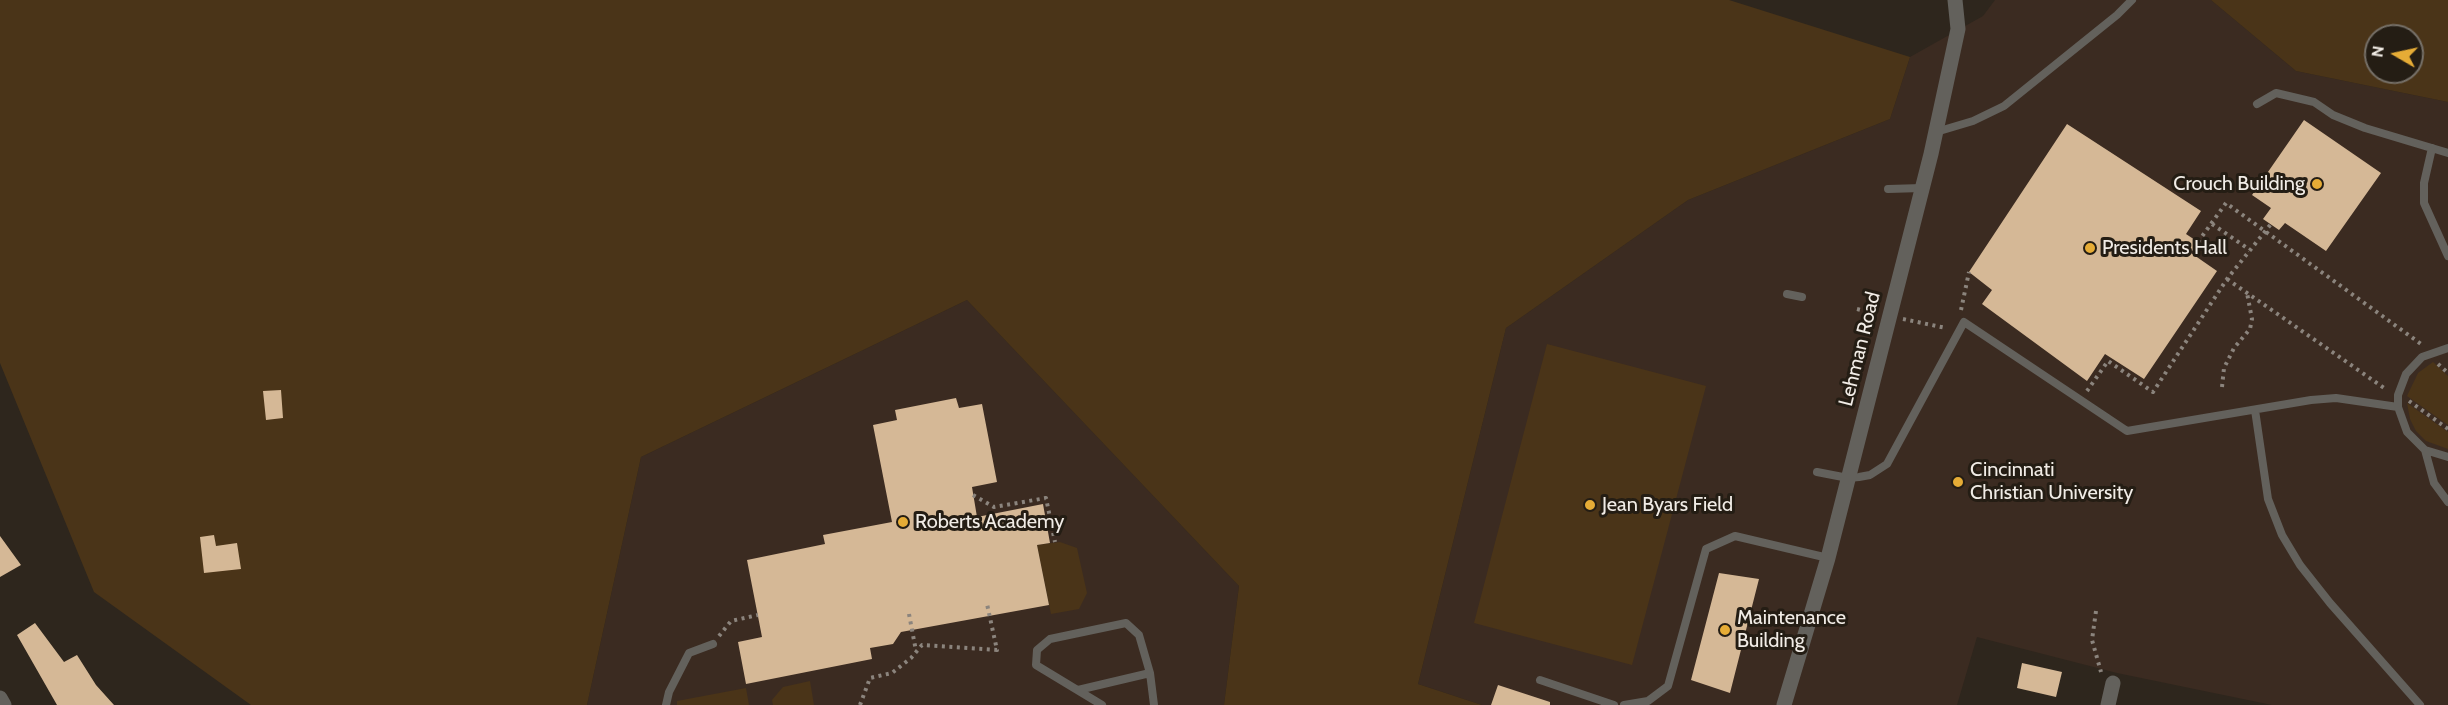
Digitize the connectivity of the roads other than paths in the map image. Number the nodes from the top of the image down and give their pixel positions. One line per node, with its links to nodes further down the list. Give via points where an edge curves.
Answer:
1 (1956, 0): 4 (street, Lehman Road, via 1958,29)
2 (2132, 0): 4 (lane, via 2004,106)
3 (2257, 104): 5 (lane, via 2276,93 2314,102 2365,128)
4 (1936, 132): 7 (street, Lehman Road)
5 (2432, 148): 6 (lane); 9 (lane, via 2424,203)
6 (2448, 153)
7 (1923, 188): 8 (lane); 18 (street, Lehman Road)
8 (1888, 189)
9 (2448, 256)
10 (1787, 294): 11 (lane)
11 (1802, 297)
12 (2448, 348): 13 (lane, via 2422,357 2406,374)
13 (2398, 407): 14 (lane, via 2336,398); 15 (lane, via 2407,432)
14 (2255, 410): 18 (lane, via 2127,432 1964,322 1887,464 1870,475); 35 (lane, via 2268,499 2282,535 2330,603)
15 (2425, 450): 16 (lane); 19 (lane, via 2434,483)
16 (2448, 457)
17 (1816, 472): 18 (lane)
18 (1848, 478): 20 (street, Lehman Road)
19 (2448, 502)
20 (1828, 558): 32 (lane, via 1735,536 1706,549 1668,686 1648,701); 33 (street, Lehman Road)
21 (713, 644): 28 (lane, via 689,653)
22 (1150, 673): 25 (lane); 25 (lane, via 1139,635 1126,623 1050,639 1037,650 1036,665); 30 (lane)
23 (1540, 680): 31 (lane)
24 (2113, 684): 34 (street)
25 (1078, 690): 29 (lane)
26 (0, 698): 27 (street)
27 (4, 705)
28 (666, 705)
29 (1102, 705)
30 (1154, 705)
31 (1614, 705)
32 (1624, 705)
33 (1784, 705)
34 (2108, 705)
35 (2420, 705)

